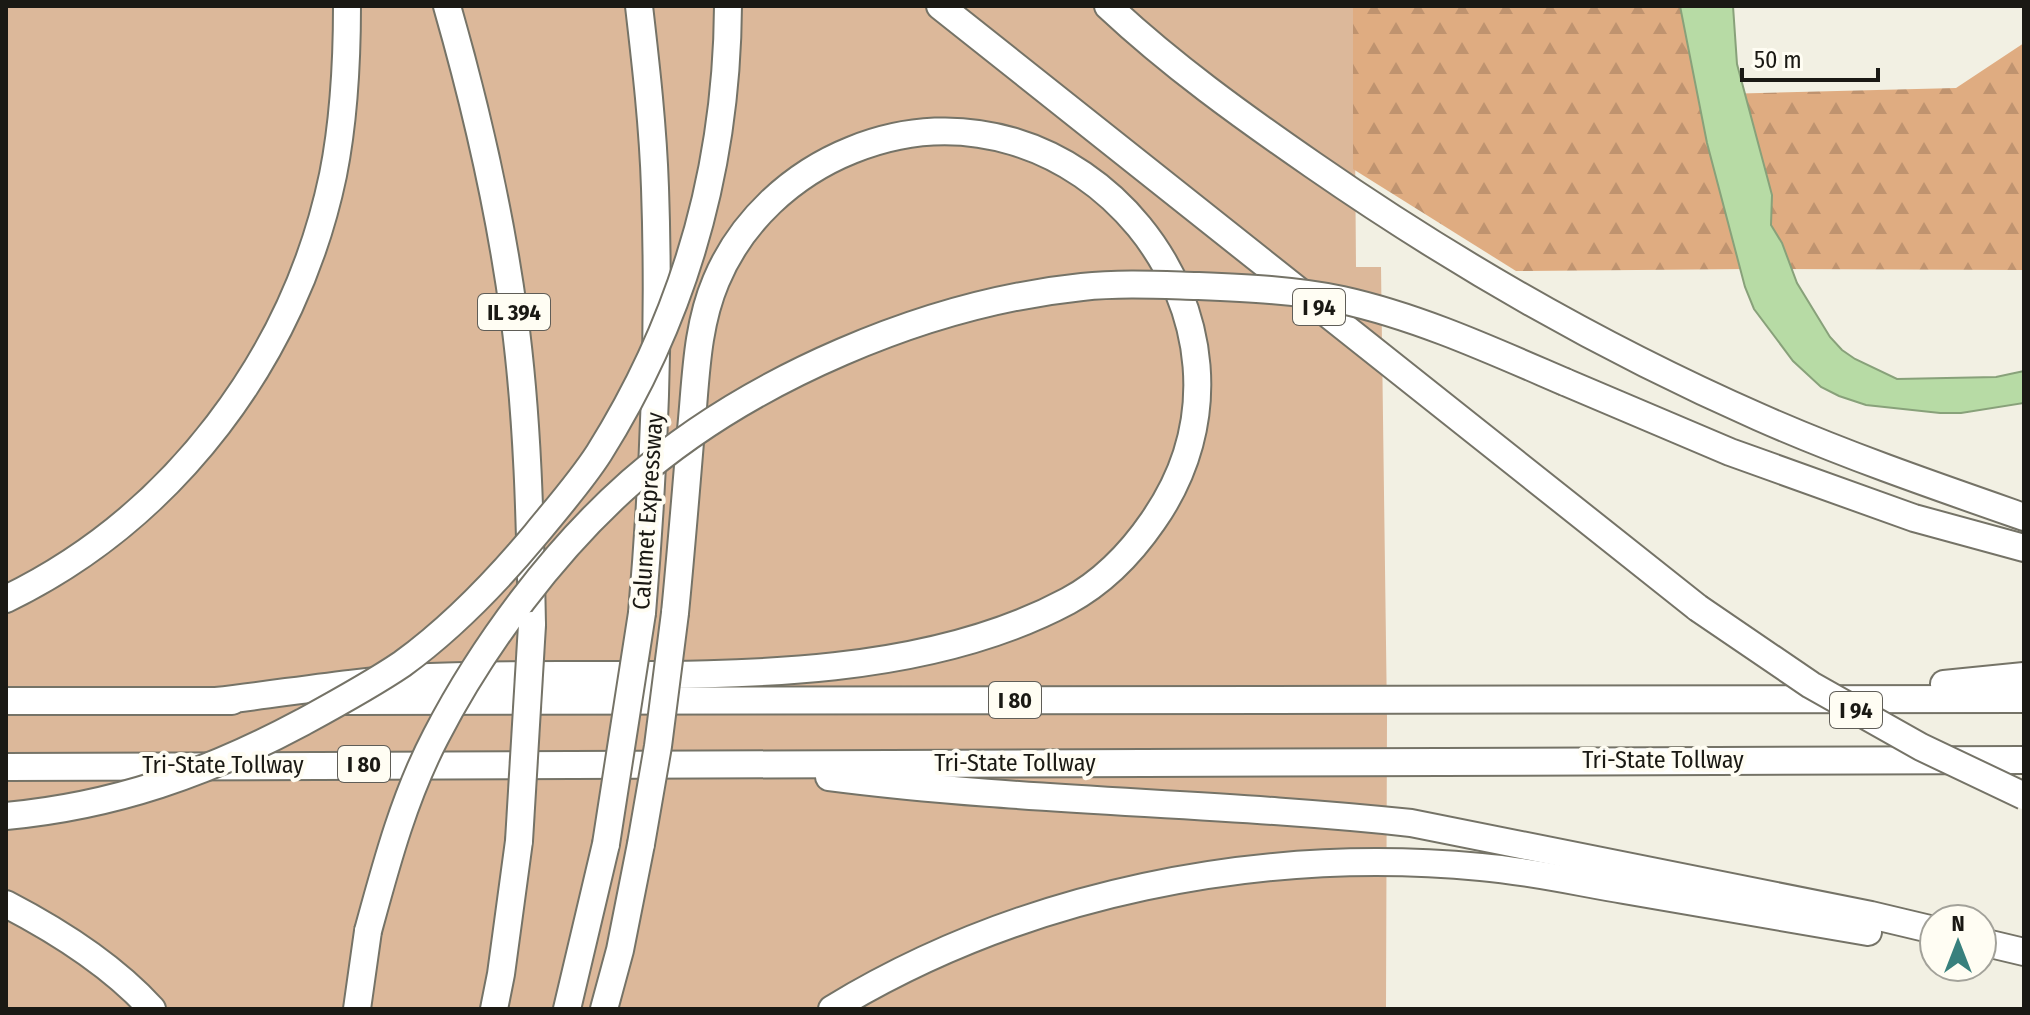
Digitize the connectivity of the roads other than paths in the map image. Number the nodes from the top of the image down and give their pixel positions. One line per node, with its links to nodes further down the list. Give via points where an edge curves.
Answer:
1 (347, 6): 9 (highway, via 333,176 308,261 256,370 208,441 139,510 59,571)
2 (447, 6): 25 (highway, IL 394, bridge, via 490,178 514,314 525,426 532,625 519,841)
3 (639, 6): 26 (highway, Calumet Expressway, bridge, via 655,185 658,300 651,499 642,613 606,844)
4 (728, 6): 19 (highway, bridge, via 718,139 706,203 678,294 636,389 598,455 505,571 401,664 270,739 174,781 61,811)
5 (940, 6): 18 (highway, I 94, bridge, via 1698,608 1811,685 1921,747)
6 (1114, 11): 7 (highway, via 1203,85 1364,200 1575,327 1760,417)
7 (2024, 517)
8 (2024, 548): 24 (highway, bridge, via 1914,518 1773,467 1424,325 1341,300 1252,288 1082,287 925,321 856,345 710,423 631,482 553,562 487,648 435,737 388,857 368,931)
9 (6, 599)
10 (2024, 676): 11 (highway)
11 (1776, 699): 12 (highway, I 80); 14 (highway, I 80)
12 (2024, 699)
13 (6, 701): 14 (highway, I 80)
14 (216, 701): 27 (highway, bridge, via 426,677 737,672 836,667 971,639 1068,601 1100,580 1134,547 1175,487 1192,433 1198,381 1190,326 1168,270 1137,223 1087,175 1026,145 986,135 928,131 870,142 789,185 748,227 719,274 697,359 675,613 658,746)
15 (2024, 760): 16 (highway, Tri-State Tollway / I 80)
16 (722, 763): 17 (highway, Tri-State Tollway / I 80); 21 (highway, via 928,790 1411,823)
17 (6, 767)
18 (2024, 796)
19 (6, 816)
20 (6, 904): 23 (highway, via 69,941)
21 (1918, 926)
22 (1918, 938): 28 (highway, via 1483,867 1309,863 1173,881 1092,900 941,952)
23 (152, 1009)
24 (357, 1009)
25 (494, 1009)
26 (567, 1009)
27 (604, 1009)
28 (832, 1009)

